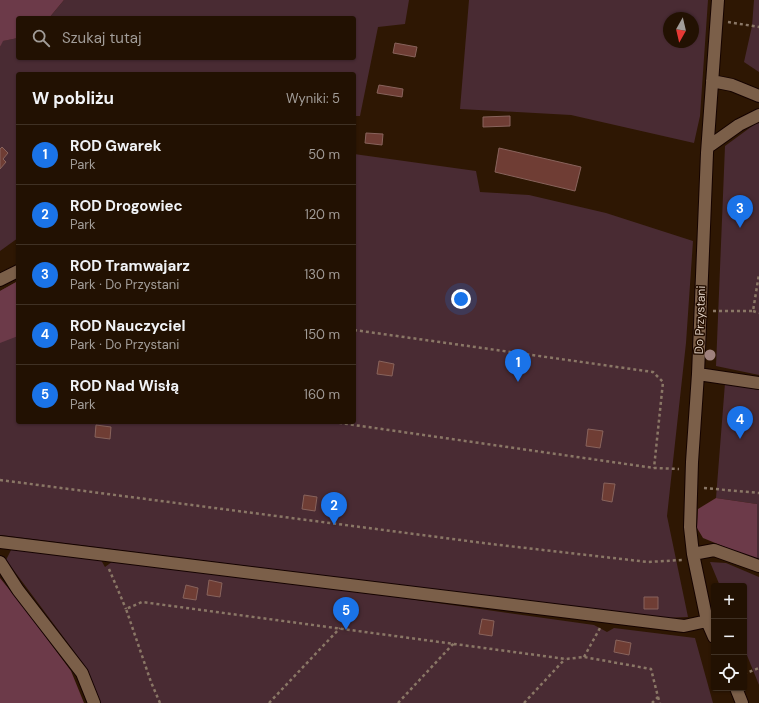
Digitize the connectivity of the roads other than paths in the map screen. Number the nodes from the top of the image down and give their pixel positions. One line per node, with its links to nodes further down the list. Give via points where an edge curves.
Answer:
1 (718, 0): 2 (street, Do Przystani)
2 (712, 81): 3 (street, via 732,85); 5 (street, Do Przystani)
3 (759, 96)
4 (759, 115): 5 (street, via 739,125)
5 (708, 147): 8 (street, Do Przystani)
6 (16, 272): 7 (street)
7 (0, 280)
8 (698, 374): 9 (street); 11 (street, Do Przystani, via 690,527)
9 (759, 383)
10 (0, 542): 14 (street, via 684,626)
11 (693, 554): 13 (street, via 714,550); 14 (street, Do Przystani)
12 (0, 562): 17 (street, via 18,590 82,673)
13 (759, 566)
14 (708, 621): 15 (street, Do Przystani)
15 (711, 629)
16 (737, 691): 18 (street)
17 (94, 703)
18 (742, 703)

